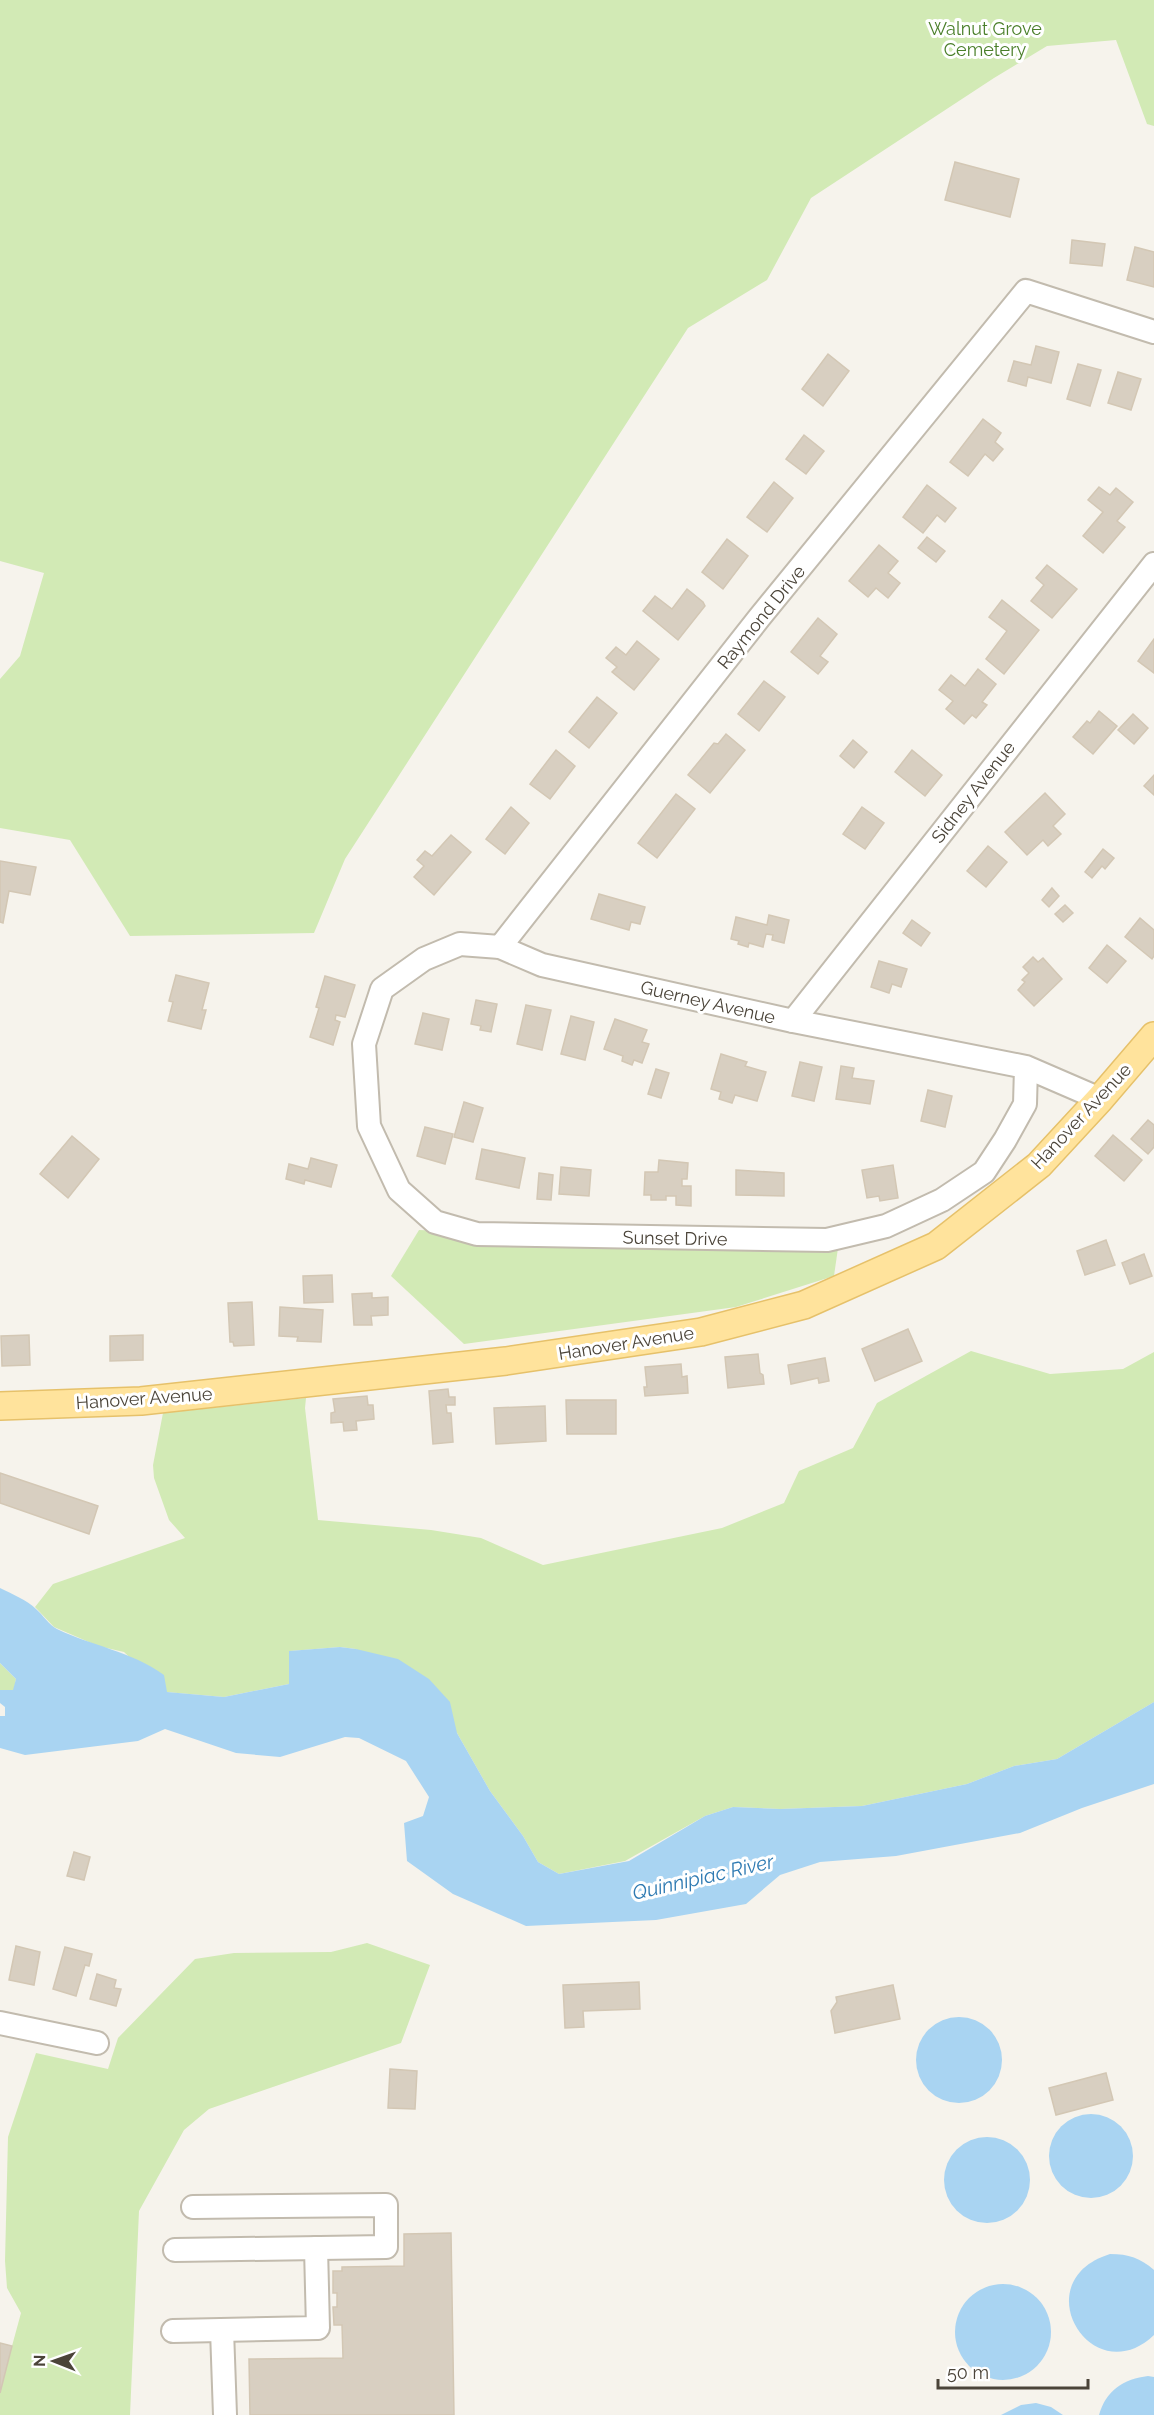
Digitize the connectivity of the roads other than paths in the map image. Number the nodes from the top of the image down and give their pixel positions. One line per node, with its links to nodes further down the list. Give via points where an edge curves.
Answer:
1 (1154, 332): 3 (street, Raymond Drive, via 1026,291 759,618)
2 (1154, 564): 4 (street, Sidney Avenue)
3 (500, 947): 4 (street, Guerney Avenue, via 542,965); 6 (street, Guerney Avenue, via 460,944 424,959 382,989)
4 (793, 1021): 7 (street, Guerney Avenue)
5 (1154, 1036): 8 (main road, Hanover Avenue)
6 (364, 1044): 7 (street, Sunset Drive, via 369,1126 399,1190 435,1222 477,1234 827,1240 886,1226 942,1200 984,1172 1025,1104)
7 (1026, 1066): 8 (street, Guerney Avenue)
8 (1100, 1099): 9 (main road, Hanover Avenue, via 1039,1165 936,1246 804,1305 701,1332 506,1362 141,1401)
9 (0, 1406)
10 (0, 2023): 11 (street)
11 (97, 2043)
12 (193, 2207): 13 (street, via 386,2205 386,2247)
13 (316, 2248): 14 (street); 15 (street, via 318,2328)
14 (175, 2250)
15 (222, 2330): 16 (street); 17 (street)
16 (173, 2331)
17 (225, 2415)

